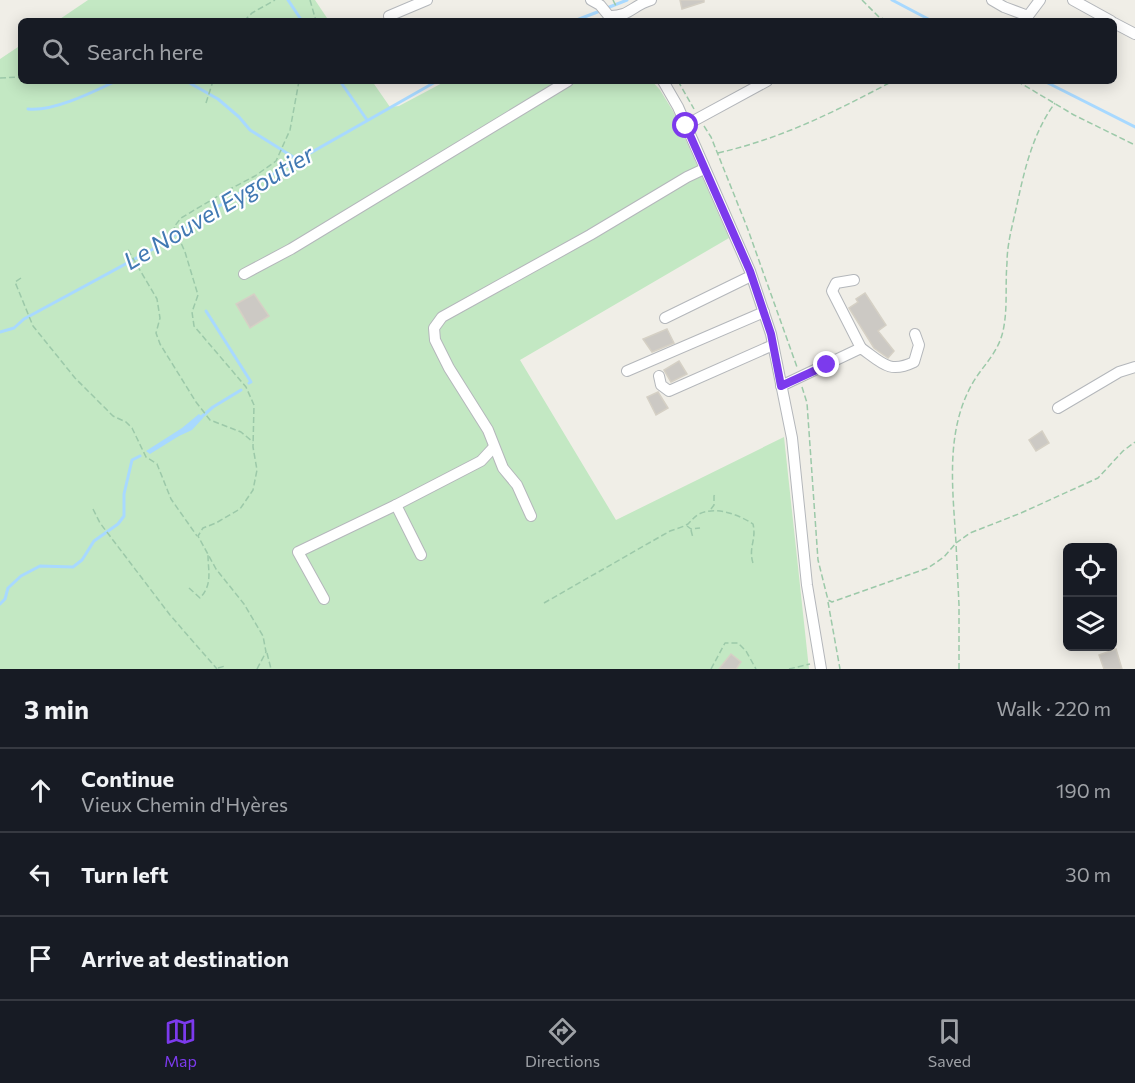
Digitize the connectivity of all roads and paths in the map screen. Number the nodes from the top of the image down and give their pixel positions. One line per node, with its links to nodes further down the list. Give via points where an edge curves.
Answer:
1 (275, 0): 11 (path)
2 (310, 0): 12 (path)
3 (427, 0): 10 (street)
4 (651, 0): 14 (street)
5 (992, 0): 6 (street, via 1028,16)
6 (1041, 0)
7 (1073, 0): 16 (street)
8 (863, 1): 15 (path)
9 (595, 3): 13 (street)
10 (388, 16)
11 (247, 18)
12 (315, 18)
13 (610, 18)
14 (615, 18)
15 (882, 18)
16 (1105, 18)
17 (1117, 25): 18 (street)
18 (1135, 34)
19 (18, 77): 20 (path)
20 (0, 78)
21 (212, 84): 29 (path)
22 (298, 84): 53 (path, via 290,130 276,161 181,218 174,227 198,295 192,312 194,326 246,387 254,405)
23 (563, 84): 37 (street)
24 (665, 84): 32 (street)
25 (680, 84): 31 (path)
26 (761, 84): 31 (street)
27 (887, 84): 34 (path, via 766,141)
28 (1022, 84): 30 (path)
29 (206, 103)
30 (1055, 103): 33 (path); 65 (path, via 1030,150 1024,173 1006,263 1002,334 997,350 971,386 959,416 952,454)
31 (699, 117): 32 (street); 34 (path)
32 (686, 126): 35 (street)
33 (1135, 145)
34 (717, 153): 49 (path)
35 (704, 169): 38 (street); 54 (street, via 442,317 434,328 435,339 488,429)
36 (128, 250): 53 (path, via 158,299 160,318 156,333 160,344 202,411)
37 (244, 274)
38 (751, 276): 41 (street); 42 (street)
39 (21, 278): 63 (path, via 15,282 31,322 75,378 113,416 132,428 146,457 157,465 171,499)
40 (854, 280): 45 (street, via 836,284 832,291)
41 (764, 312): 44 (street); 47 (street)
42 (665, 318)
43 (915, 334): 45 (street, via 919,345 914,362 901,368 885,366)
44 (773, 345): 48 (street, via 669,391); 50 (street)
45 (861, 348): 49 (street)
46 (1135, 367): 51 (street, via 1119,372)
47 (627, 371)
48 (658, 376)
49 (799, 376): 50 (street); 71 (path, via 807,403 818,560)
50 (781, 386): 75 (street, via 792,438 807,585)
51 (1058, 408)
52 (1135, 442): 65 (path, via 1098,478)
53 (253, 443): 63 (path, via 257,470 253,490 240,509 203,528)
54 (494, 447): 56 (street, via 481,461); 59 (street)
55 (716, 493): 58 (path)
56 (396, 505): 67 (street); 70 (street, via 298,552)
57 (93, 508): 76 (path, via 170,615)
58 (710, 510): 60 (path, via 693,517); 68 (path, via 745,518 753,524 750,555)
59 (531, 516)
60 (686, 525): 62 (path); 72 (path)
61 (700, 528): 62 (path)
62 (691, 529): 64 (path)
63 (198, 536): 66 (path)
64 (693, 538)
65 (956, 543): 71 (path, via 928,568 832,602); 83 (path)
66 (208, 554): 69 (path, via 206,592 200,598); 73 (path, via 263,636)
67 (422, 555)
68 (754, 566)
69 (189, 588)
70 (324, 599)
71 (828, 600): 82 (path)
72 (544, 603)
73 (266, 652): 77 (path); 78 (path)
74 (225, 666): 76 (path)
75 (820, 666): 81 (path)
76 (217, 669)
77 (257, 669)
78 (271, 669)
79 (711, 669): 80 (path, via 725,644 738,643)
80 (756, 669)
81 (789, 669)
82 (840, 669)
83 (959, 669)

